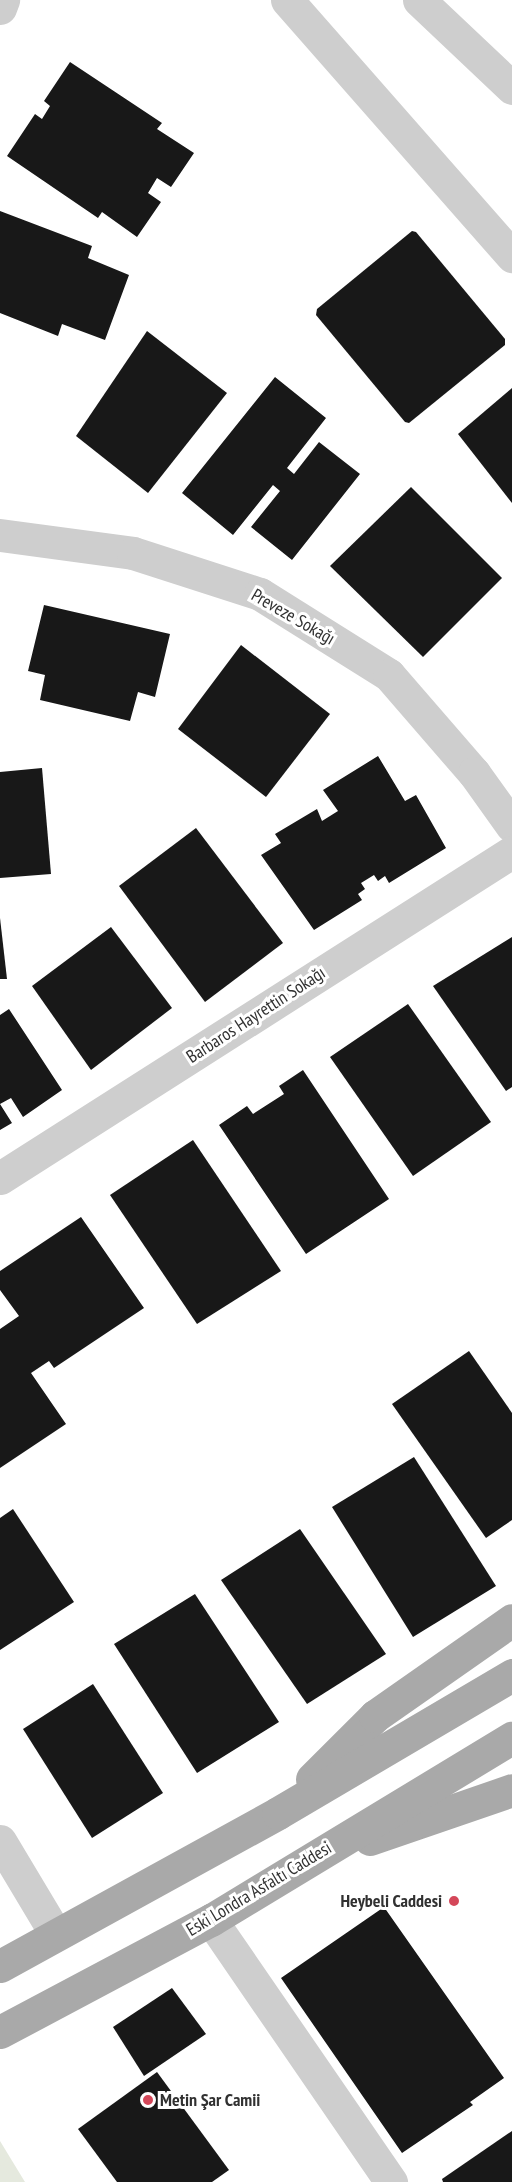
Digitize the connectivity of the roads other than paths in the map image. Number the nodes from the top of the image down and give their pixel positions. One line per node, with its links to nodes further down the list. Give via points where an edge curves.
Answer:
1 (3, 0): 4 (street)
2 (287, 0): 6 (street)
3 (419, 0): 5 (street)
4 (0, 8)
5 (512, 88)
6 (512, 256)
7 (0, 536): 8 (street, Preveze Sokağı, via 133,553 260,594 389,675 474,773)
8 (512, 826)
9 (512, 852): 10 (street, Barbaros Hayrettin Sokağı)
10 (0, 1178)
11 (512, 1620): 15 (main road, via 375,1716)
12 (512, 1675): 15 (main road)
13 (512, 1738): 17 (main road, Eski Londra Asfaltı Caddesi)
14 (512, 1791): 17 (main road)
15 (278, 1813): 19 (main road)
16 (0, 1841): 19 (street)
17 (306, 1861): 18 (main road, Eski Londra Asfaltı Caddesi)
18 (211, 1920): 21 (main road, Eski Londra Asfaltı Caddesi); 22 (street)
19 (55, 1933): 20 (main road)
20 (0, 1966)
21 (0, 2032)
22 (391, 2182)

